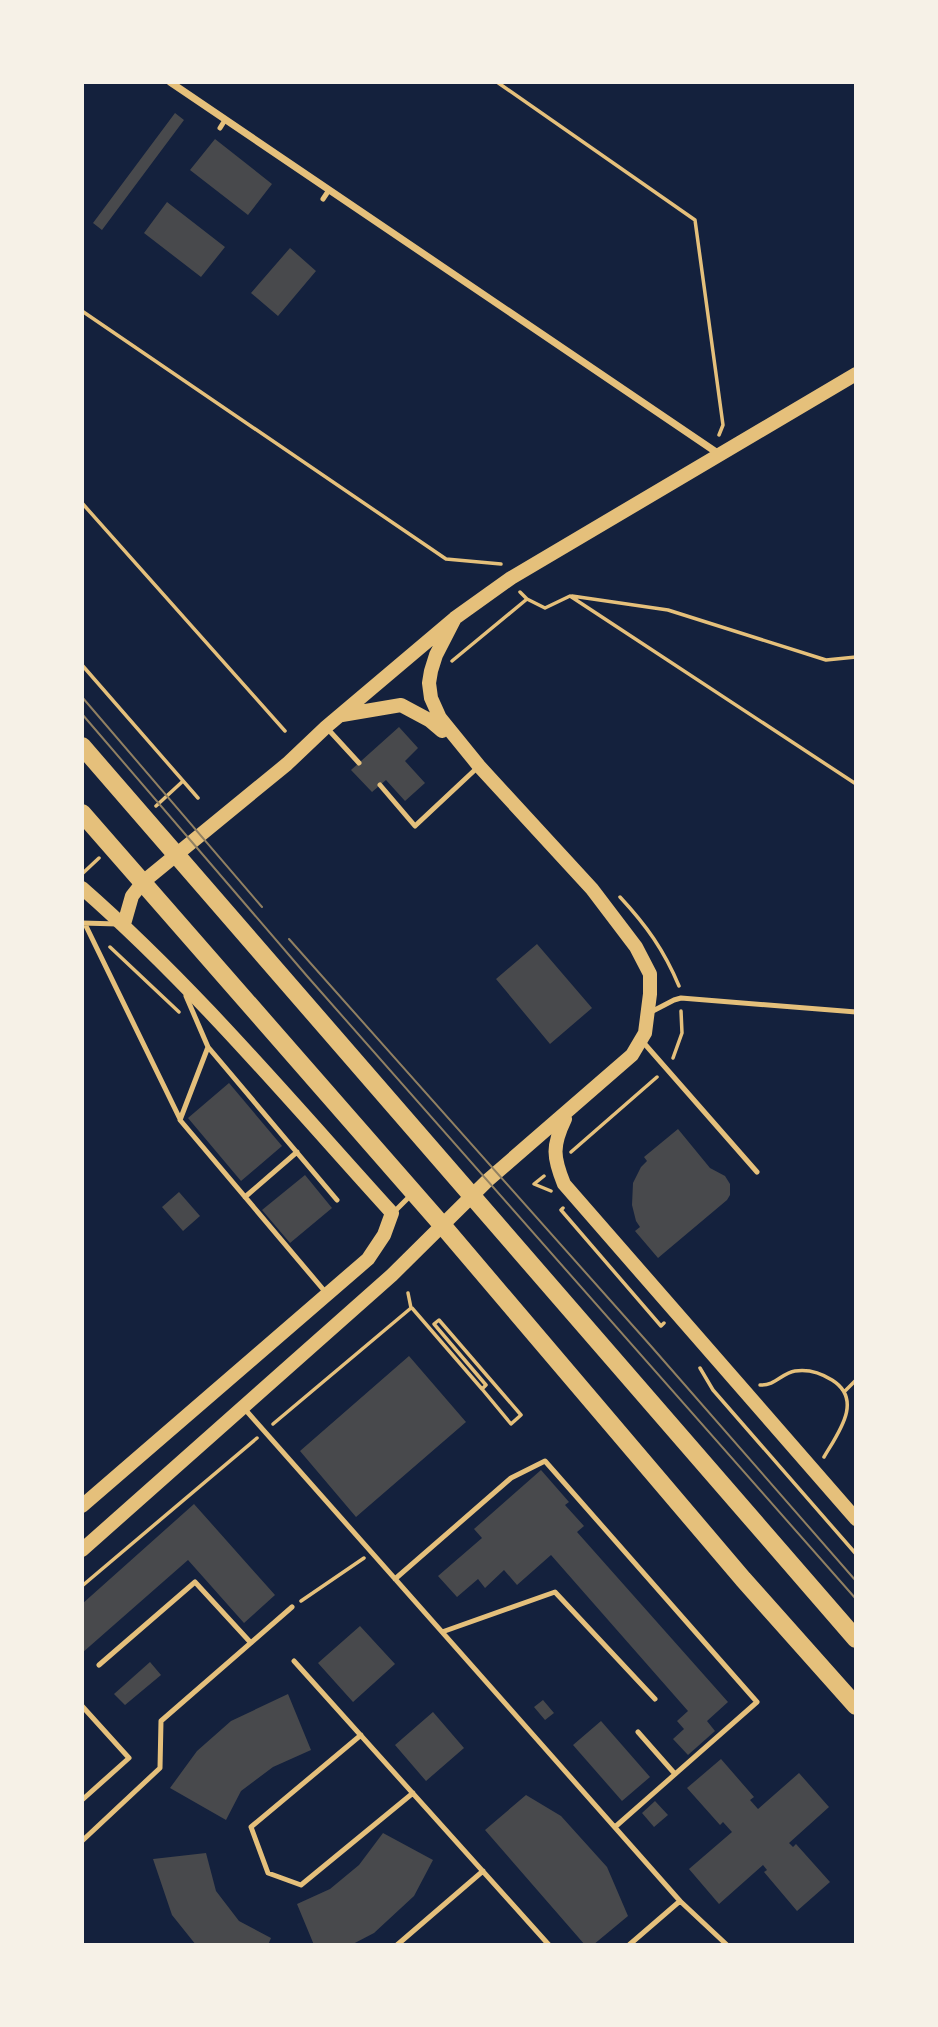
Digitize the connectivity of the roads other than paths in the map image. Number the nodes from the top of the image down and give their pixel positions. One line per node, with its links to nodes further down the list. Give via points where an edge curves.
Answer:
1 (170, 82): 2 (street)
2 (225, 120): 3 (lane); 4 (street)
3 (220, 128)
4 (329, 190): 5 (lane); 7 (street)
5 (323, 200)
6 (856, 374): 7 (main road)
7 (716, 452): 8 (main road, via 511,578)
8 (455, 618): 9 (main road); 13 (main road, via 436,655 429,683 431,698 440,718)
9 (340, 715): 10 (main road); 13 (main road, via 401,705 429,720)
10 (326, 727): 12 (lane); 17 (main road)
11 (82, 746): 17 (main road)
12 (359, 764)
13 (479, 766): 14 (lane, via 415,826); 24 (main road, via 592,889 636,947 650,974)
14 (380, 785)
15 (82, 813): 16 (main road)
16 (89, 825): 18 (main road)
17 (175, 855): 18 (main road); 32 (main road)
18 (143, 882): 21 (main road, via 132,896); 31 (main road)
19 (82, 888): 21 (main road)
20 (84, 923): 21 (lane); 28 (lane)
21 (124, 924): 22 (main road)
22 (178, 977): 26 (lane); 35 (main road)
23 (856, 1012): 24 (lane, via 681,998)
24 (649, 1013): 25 (main road)
25 (641, 1040): 27 (main road, via 632,1055); 30 (lane)
26 (208, 1047): 28 (lane); 29 (lane)
27 (568, 1111): 32 (main road); 40 (main road, via 556,1136 554,1155 564,1184)
28 (180, 1120): 33 (lane)
29 (297, 1153): 33 (lane); 34 (lane)
30 (757, 1171)
31 (414, 1193): 35 (lane); 36 (main road)
32 (470, 1196): 36 (main road); 45 (main road)
33 (245, 1197): 37 (lane)
34 (337, 1200)
35 (392, 1213): 37 (main road, via 368,1259)
36 (443, 1226): 38 (main road); 51 (main road)
37 (328, 1295): 39 (main road)
38 (243, 1407): 41 (main road); 42 (lane)
39 (82, 1506)
40 (856, 1519)
41 (82, 1550)
42 (395, 1579): 44 (lane); 54 (lane, via 511,1478 545,1461 757,1702)
43 (292, 1607): 46 (lane)
44 (442, 1632): 49 (lane, via 555,1592); 57 (lane)
45 (856, 1639)
46 (251, 1643): 48 (lane, via 195,1582); 58 (lane, via 161,1721 160,1768)
47 (294, 1661): 53 (lane)
48 (99, 1665)
49 (655, 1699)
50 (82, 1706): 56 (lane, via 129,1758)
51 (856, 1706)
52 (638, 1732): 54 (lane)
53 (361, 1735): 55 (lane); 55 (lane, via 251,1827 268,1873 301,1885)
54 (675, 1774): 57 (lane)
55 (413, 1793): 59 (lane)
56 (82, 1800)
57 (615, 1827): 60 (lane)
58 (82, 1841)
59 (483, 1871): 61 (lane); 62 (lane)
60 (680, 1902): 63 (lane); 64 (lane)
61 (397, 1945)
62 (548, 1945)
63 (629, 1945)
64 (727, 1945)

